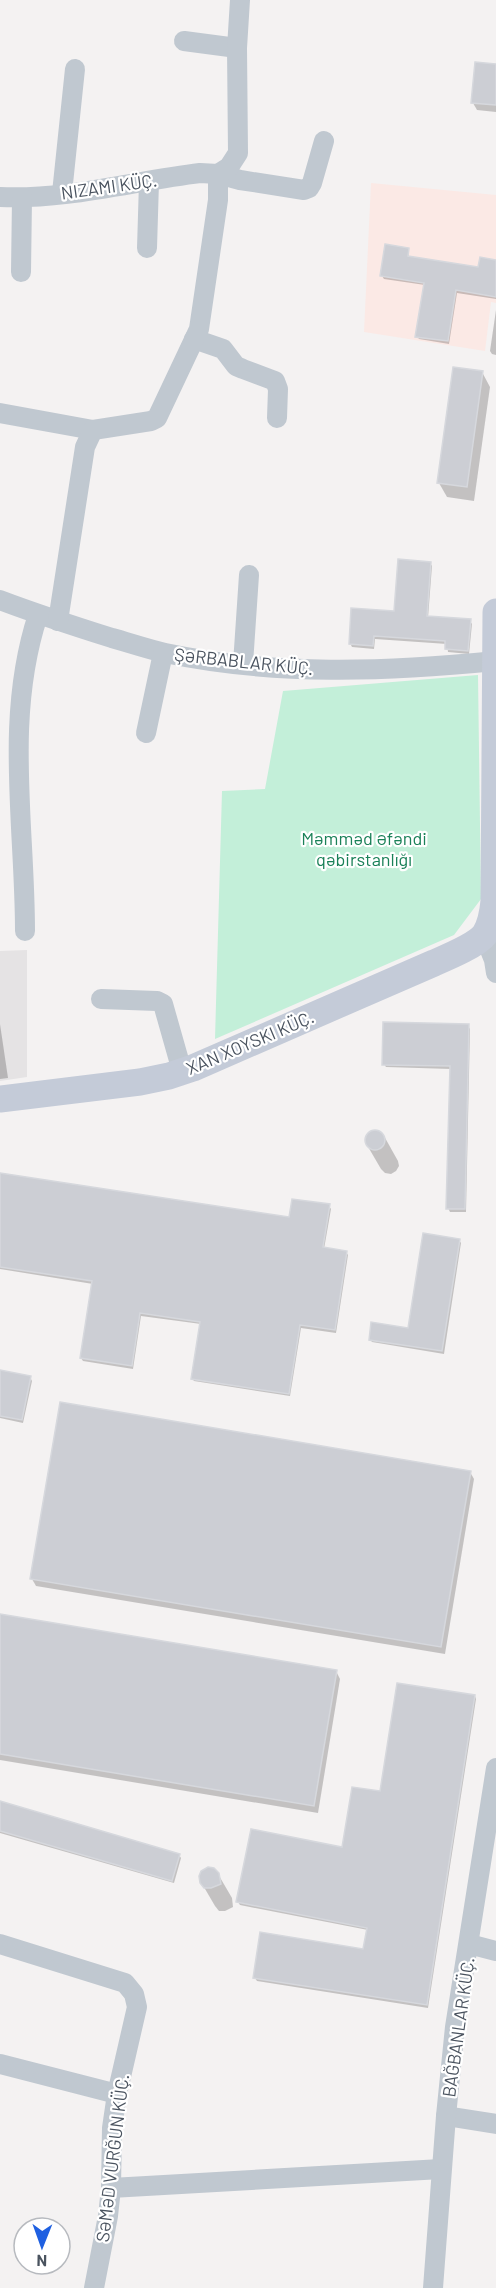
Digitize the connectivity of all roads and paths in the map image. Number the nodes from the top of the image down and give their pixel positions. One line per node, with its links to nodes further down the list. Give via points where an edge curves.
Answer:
1 (240, 0): 3 (street)
2 (184, 41): 3 (street)
3 (237, 48): 6 (street, via 238,153 229,167)
4 (75, 69): 8 (street)
5 (324, 141): 6 (street, NIZAMI KÜÇ., via 312,183 304,190)
6 (218, 174): 7 (street, NIZAMI KÜÇ., via 183,175); 13 (street, via 202,316)
7 (149, 182): 8 (street, NIZAMI KÜÇ.); 11 (street)
8 (62, 194): 10 (street, NIZAMI KÜÇ.)
9 (0, 197): 10 (street, NIZAMI KÜÇ.)
10 (22, 198): 12 (street)
11 (147, 248)
12 (21, 272)
13 (194, 339): 15 (street, via 223,349 236,366 275,381); 16 (street, via 157,418)
14 (0, 413): 16 (street)
15 (277, 418)
16 (93, 430): 21 (street, via 85,447)
17 (249, 575): 24 (street)
18 (0, 600): 20 (street, ŞƏRBABLAR KÜÇ.)
19 (496, 612): 23 (street)
20 (38, 615): 21 (street, ŞƏRBABLAR KÜÇ.); 26 (street, via 27,646 18,710)
21 (58, 621): 22 (street, ŞƏRBABLAR KÜÇ.)
22 (162, 653): 24 (street, ŞƏRBABLAR KÜÇ.); 25 (street)
23 (495, 661): 24 (street, ŞƏRBABLAR KÜÇ., via 370,670); 27 (street, via 495,901)
24 (243, 664)
25 (146, 733)
26 (25, 931)
27 (484, 935): 28 (street); 30 (street, XAN XOYSKI KÜÇ., via 434,963)
28 (496, 973)
29 (101, 999): 30 (street, via 163,1004)
30 (182, 1071): 31 (street, XAN XOYSKI KÜÇ., via 140,1082)
31 (0, 1099)
32 (496, 1768): 34 (street, BAĞBANLAR KÜÇ.)
33 (0, 1944): 37 (street, SƏMƏD VURĞUN KÜÇ., via 125,1983 134,1994 137,2007)
34 (469, 1944): 35 (street); 38 (street, BAĞBANLAR KÜÇ.)
35 (496, 1951)
36 (0, 2064): 37 (street)
37 (117, 2094): 41 (street, SƏMƏD VURĞUN KÜÇ.)
38 (446, 2116): 39 (street); 40 (street, BAĞBANLAR KÜÇ.)
39 (496, 2124)
40 (441, 2169): 41 (street); 43 (street, BAĞBANLAR KÜÇ.)
41 (111, 2188): 42 (street, SƏMƏD VURĞUN KÜÇ.)
42 (94, 2288)
43 (433, 2288)

